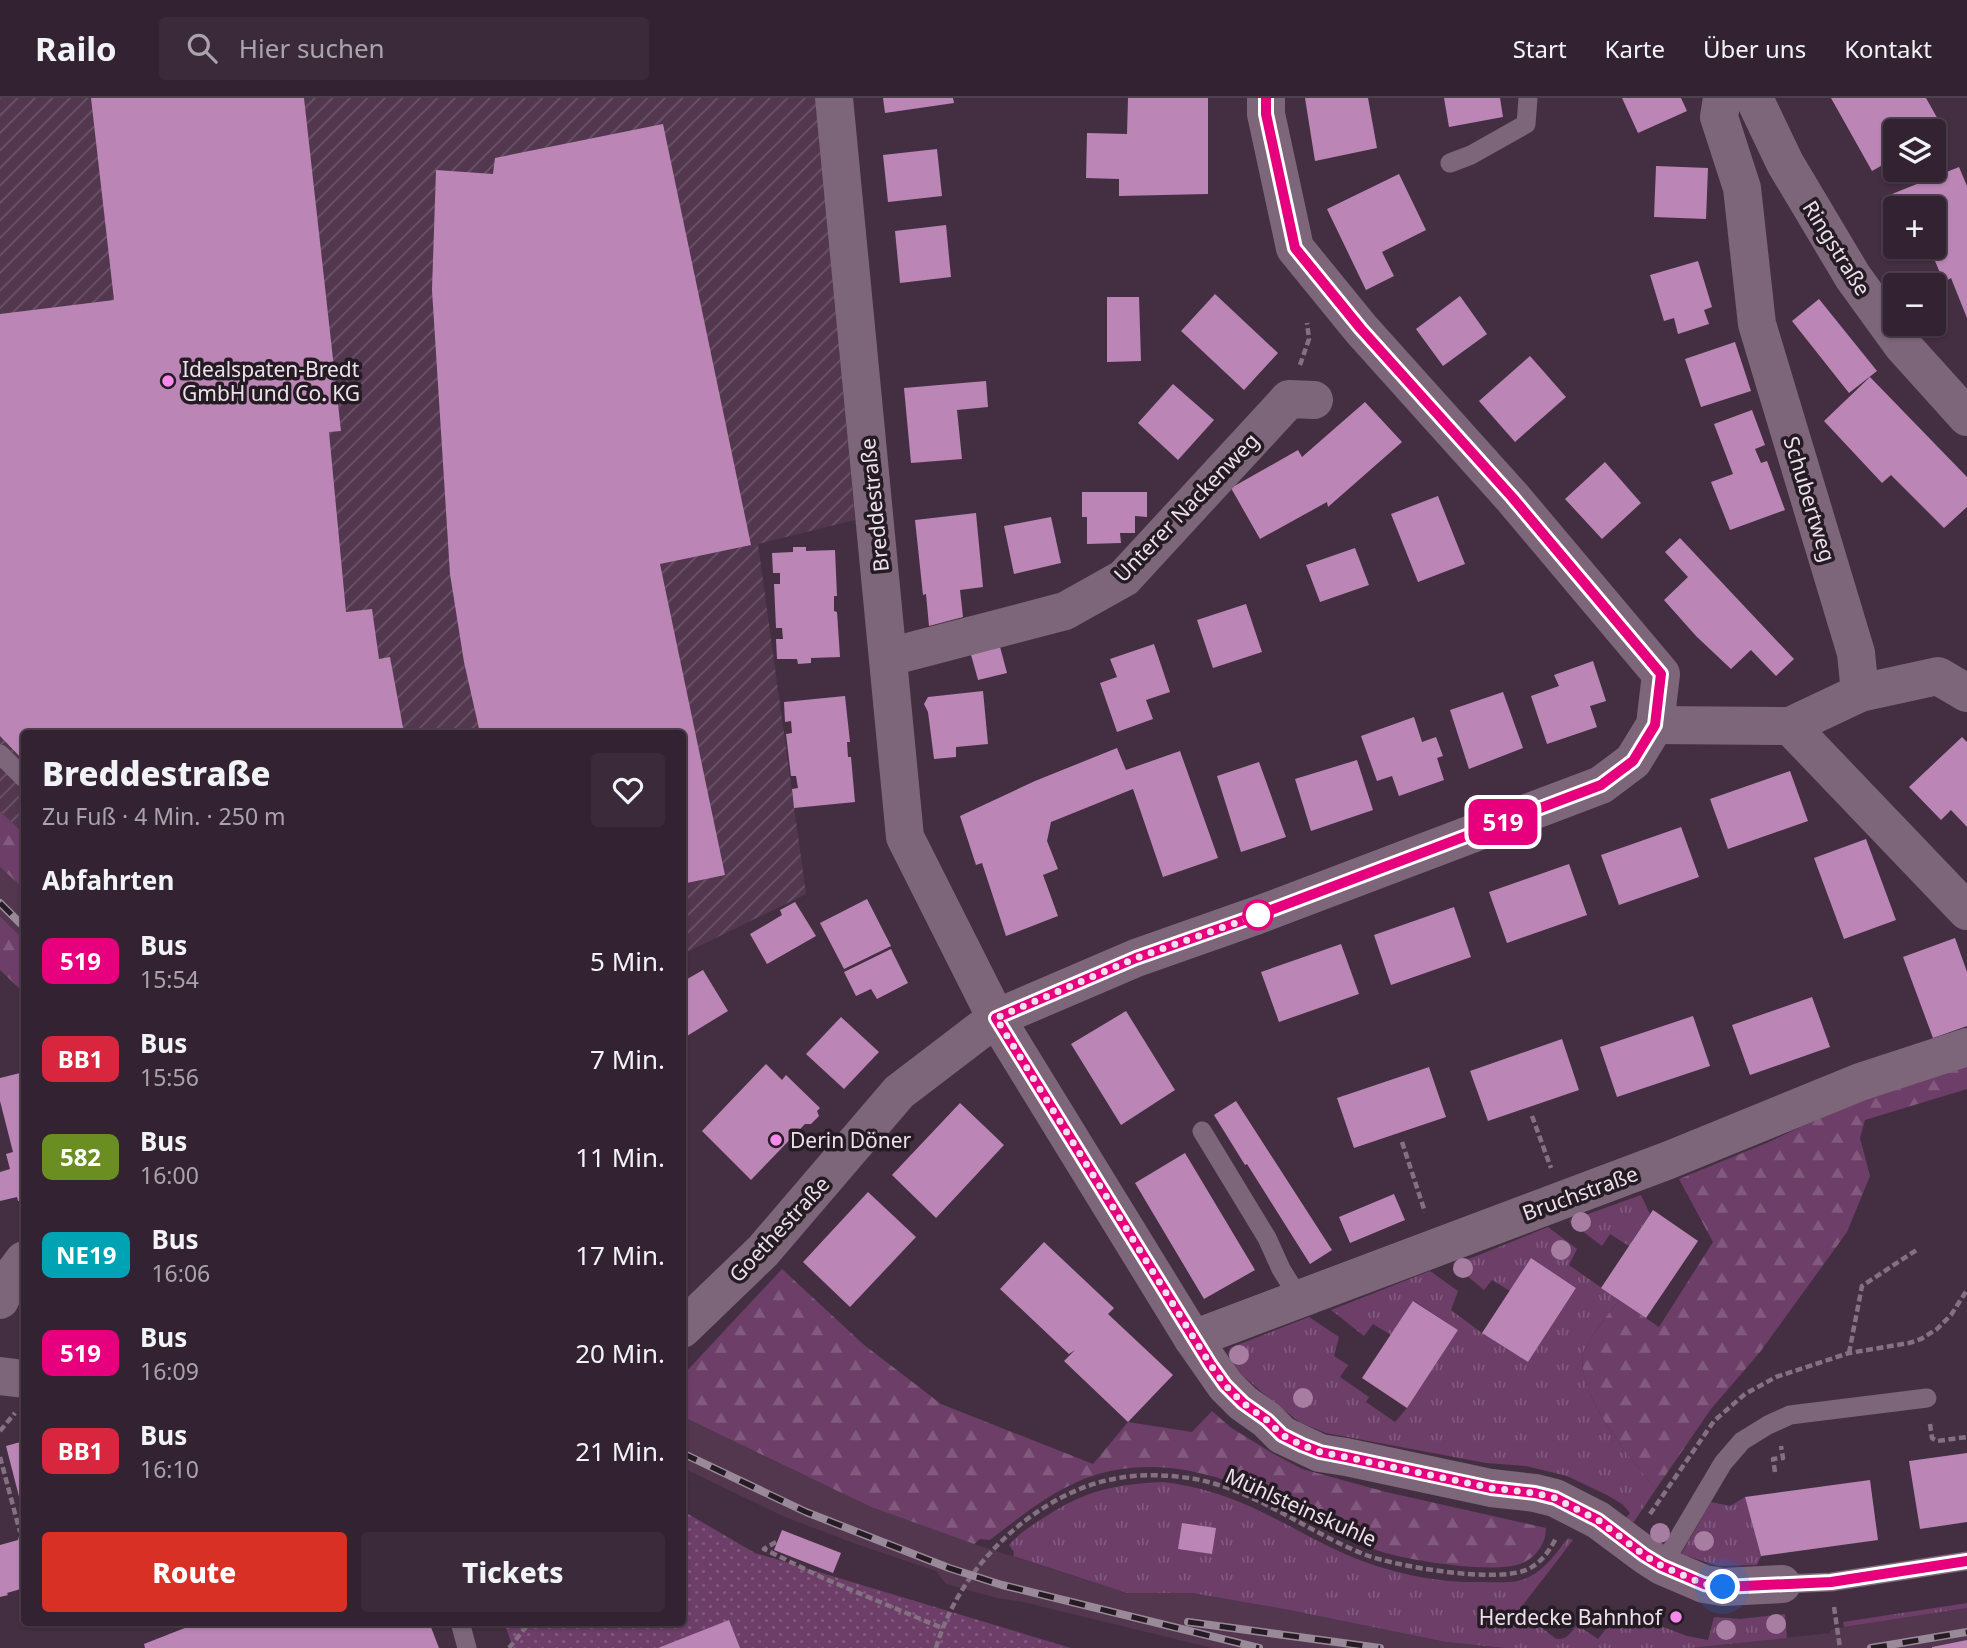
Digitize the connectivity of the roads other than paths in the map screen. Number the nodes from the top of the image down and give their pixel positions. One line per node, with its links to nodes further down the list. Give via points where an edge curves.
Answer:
1 (834, 98): 9 (street, Breddestraße)
2 (1266, 98): 12 (street, via 1295,248 1661,674)
3 (1528, 98): 6 (lane, via 1526,124)
4 (1722, 98): 10 (street, Schubertweg, via 1719,117 1742,188 1757,324 1856,653)
5 (1754, 98): 8 (street, Ringstraße, via 1784,163 1853,277 1903,346)
6 (1450, 163)
7 (1302, 400): 9 (street, Unterer Nackenweg, via 1124,578 1065,611)
8 (1967, 417)
9 (889, 657): 17 (street, Breddestraße, via 905,837)
10 (1860, 693): 11 (street, via 1938,676); 13 (street)
11 (1967, 693)
12 (1655, 725): 13 (street); 17 (street, Goethestraße, via 1633,761 1601,785 1136,958)
13 (1790, 726): 16 (street)
14 (0, 754): 15 (lane)
15 (21, 775)
16 (1967, 911)
17 (996, 1018): 23 (street, Goethestraße, via 899,1093 763,1251); 24 (street, Breddestraße)
18 (1967, 1046): 21 (street, Bruchstraße, via 1860,1082 1669,1160)
19 (1202, 1131): 21 (lane)
20 (21, 1264): 22 (street)
21 (1299, 1298): 24 (street, Bruchstraße)
22 (0, 1300)
23 (686, 1324)
24 (1193, 1339): 29 (street, Breddestraße, via 1243,1403 1302,1445 1555,1498 1598,1520)
25 (0, 1376): 26 (street)
26 (21, 1378)
27 (1927, 1398): 29 (lane, via 1790,1416 1742,1441 1723,1463)
28 (1967, 1561): 30 (lane, via 1831,1582)
29 (1662, 1566): 30 (street, Breddestraße, via 1723,1587)
30 (1782, 1584)
31 (461, 1626): 32 (lane)
32 (467, 1648)

